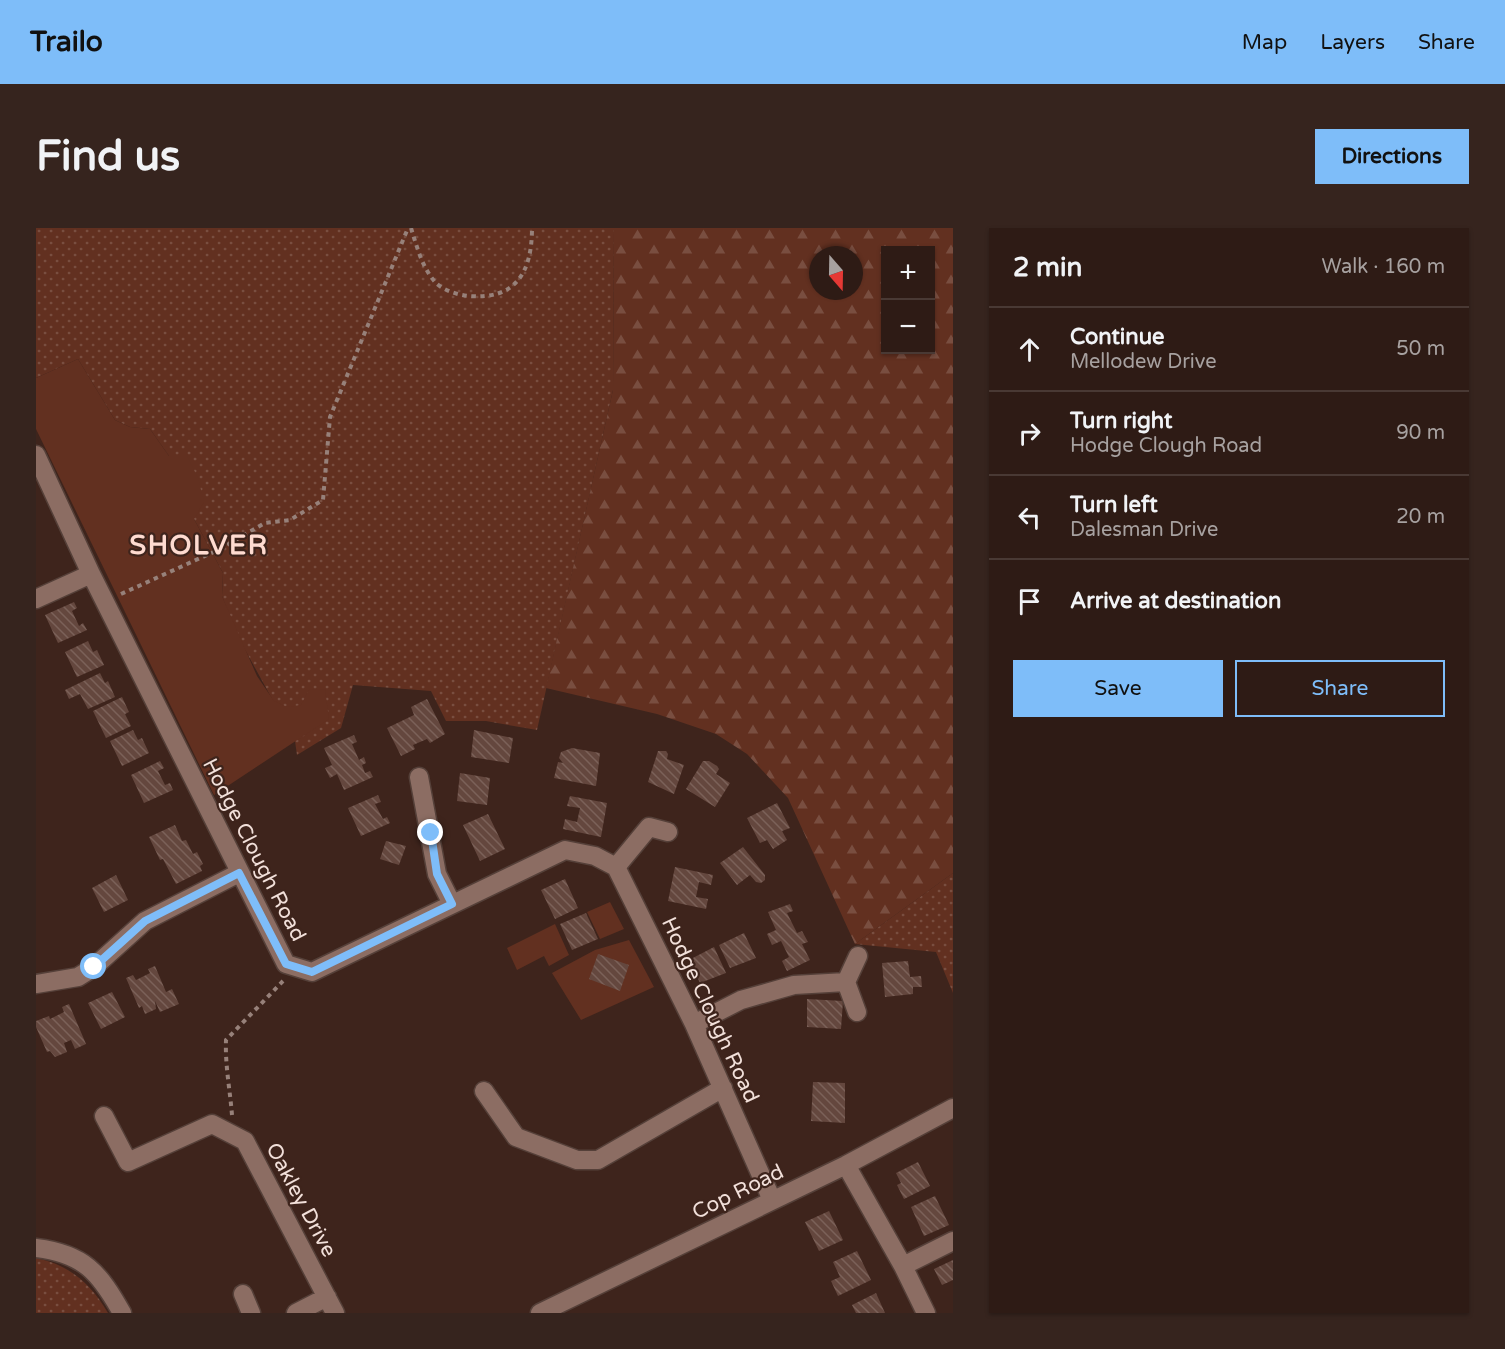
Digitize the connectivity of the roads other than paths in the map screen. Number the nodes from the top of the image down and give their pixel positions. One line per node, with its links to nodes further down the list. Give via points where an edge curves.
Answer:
1 (36, 455): 2 (street, Hodge Clough Road)
2 (92, 574): 3 (street); 7 (street, Hodge Clough Road)
3 (36, 599)
4 (419, 777): 8 (street, via 437,874)
5 (668, 832): 6 (street, via 649,827)
6 (616, 867): 8 (street, Hodge Clough Road, via 595,856 565,850); 13 (street, Hodge Clough Road)
7 (239, 873): 8 (street, Hodge Clough Road, via 286,964 312,972); 11 (street, via 145,921 78,977)
8 (452, 904)
9 (858, 956): 10 (street)
10 (846, 982): 12 (street); 13 (street, via 794,985 741,1000)
11 (36, 984)
12 (857, 1012)
13 (694, 1024): 14 (street, Hodge Clough Road)
14 (723, 1088): 15 (street, via 598,1160 577,1160 516,1137); 19 (street, Hodge Clough Road)
15 (484, 1091)
16 (953, 1108): 18 (street, Cop Road)
17 (104, 1116): 24 (street, Oakley Drive, via 128,1162 212,1124 245,1141)
18 (846, 1165): 19 (street, Cop Road); 22 (street)
19 (772, 1200): 28 (street, Cop Road)
20 (953, 1241): 22 (street)
21 (36, 1248): 25 (street, via 59,1251 86,1263 105,1284)
22 (903, 1266): 29 (street)
23 (243, 1294): 26 (street)
24 (331, 1305): 27 (street)
25 (122, 1313)
26 (250, 1313)
27 (296, 1313)
28 (540, 1313)
29 (926, 1313)

